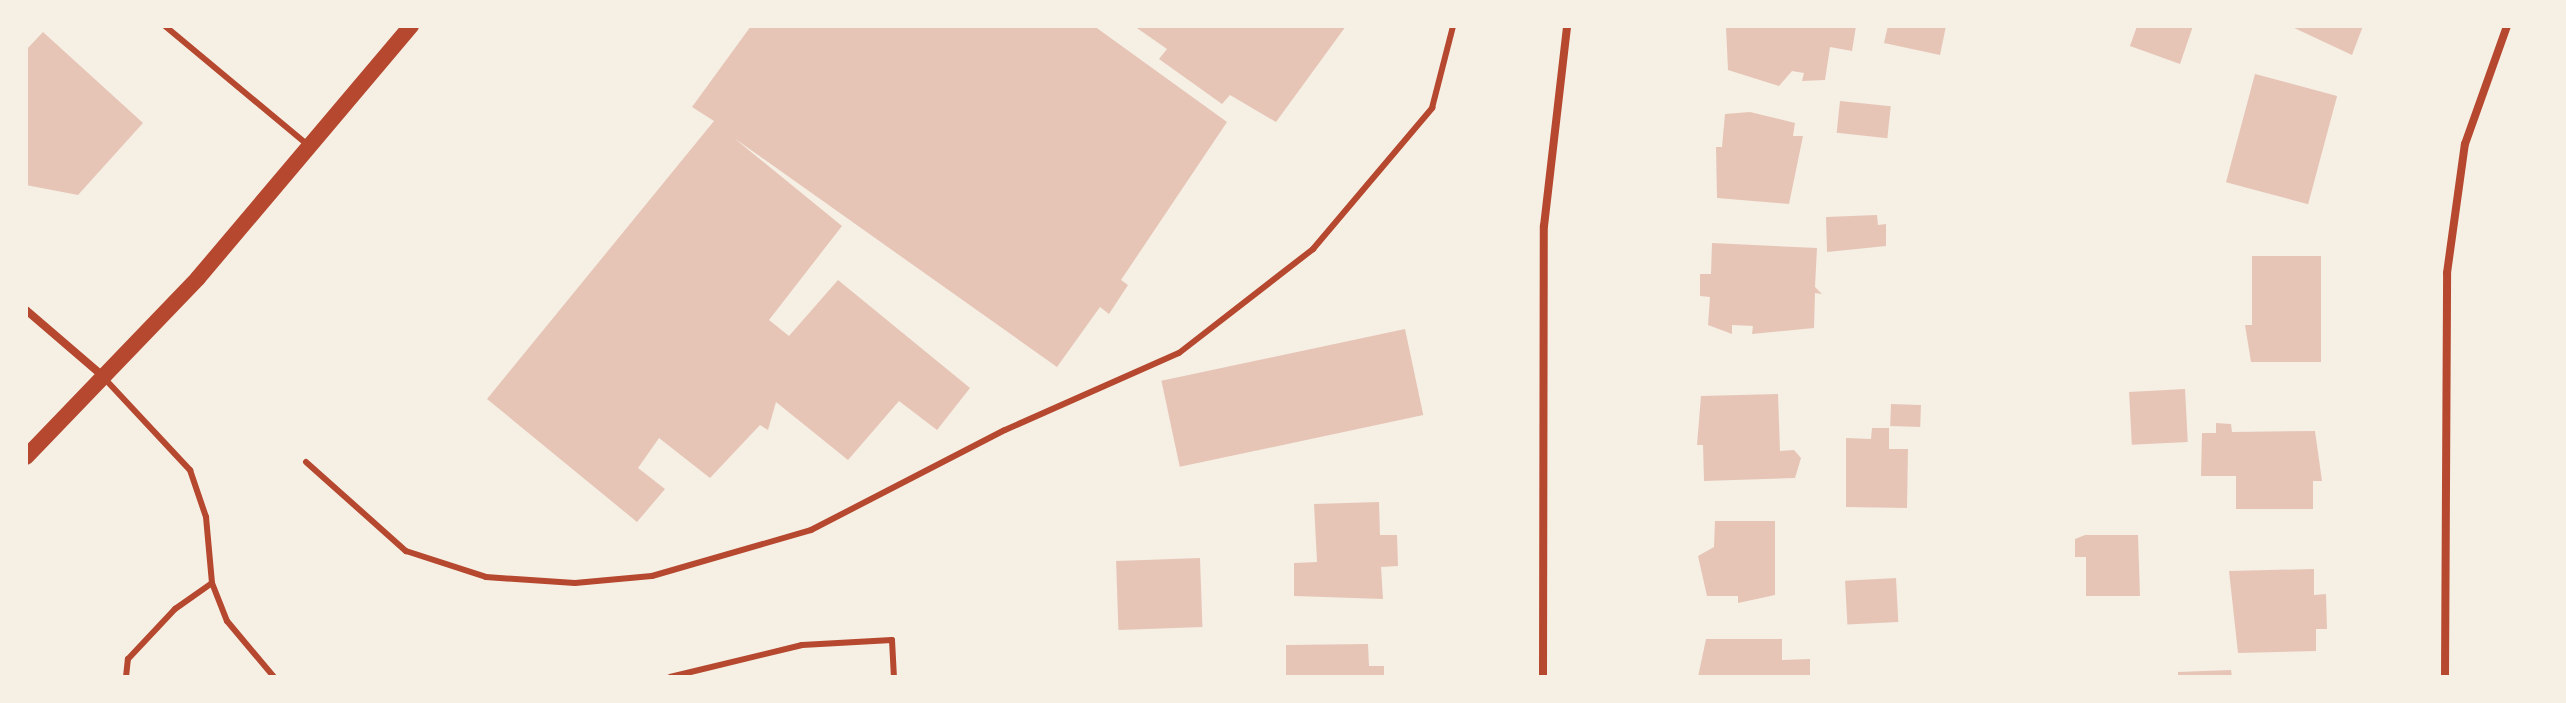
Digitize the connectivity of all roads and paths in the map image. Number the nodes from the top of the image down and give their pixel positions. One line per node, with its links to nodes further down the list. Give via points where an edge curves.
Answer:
1 (165, 26): 6 (lane)
2 (411, 26): 6 (main road)
3 (1453, 26): 10 (lane, via 1432,108 1313,249 1179,353 1005,430 811,530 652,576 575,583 486,577 406,551)
4 (1567, 26): 16 (street, via 1544,226)
5 (2507, 26): 17 (street, via 2465,144 2447,273)
6 (310, 147): 8 (main road)
7 (26, 310): 8 (street)
8 (105, 379): 9 (main road); 11 (lane, via 190,470 206,517)
9 (26, 457)
10 (306, 462)
11 (212, 583): 12 (lane, via 175,609 128,659); 13 (lane, via 227,621)
12 (126, 677)
13 (274, 677)
14 (670, 677): 15 (lane, via 802,645 892,640)
15 (894, 677)
16 (1543, 677)
17 (2445, 677)

